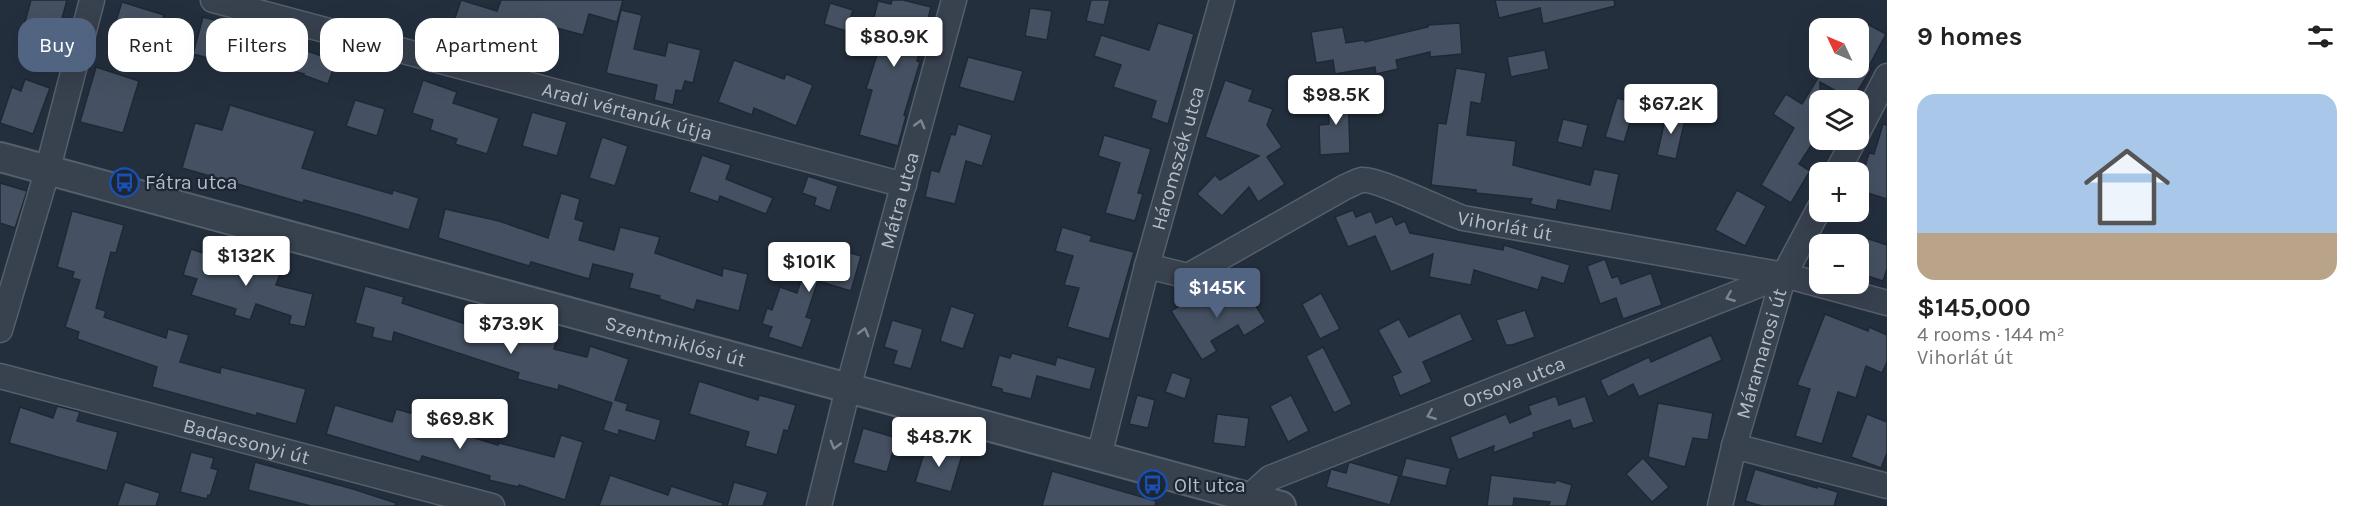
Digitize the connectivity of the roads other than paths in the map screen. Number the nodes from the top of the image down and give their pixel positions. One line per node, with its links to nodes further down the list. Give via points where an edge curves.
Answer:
1 (92, 0): 8 (street)
2 (213, 0): 9 (street, Aradi vértanúk útja)
3 (954, 0): 9 (street, Mátra utca, one-way to 3)
4 (1222, 0): 11 (street, Háromszék utca)
5 (1887, 76): 6 (street)
6 (1871, 121)
7 (0, 157): 8 (street, Szentmiklósi út)
8 (47, 172): 14 (street); 16 (street, Szentmiklósi út)
9 (904, 185): 16 (street, Mátra utca, one-way to 9)
10 (1812, 222): 12 (street, Máramarosi út)
11 (1148, 266): 12 (street, Vihorlát út, via 1188,276 1362,180 1376,181 1463,218); 18 (street, Háromszék utca)
12 (1784, 275): 13 (street, Vihorlát út); 17 (street, Máramarosi út); 20 (street, Orsova utca, one-way to 20, via 1270,478)
13 (1887, 303)
14 (0, 330)
15 (0, 376): 21 (street, Badacsonyi út)
16 (848, 388): 18 (street, Szentmiklósi út); 22 (street, Mátra utca, one-way to 22)
17 (1734, 446): 19 (street); 24 (street, Máramarosi út)
18 (1099, 456): 20 (street, Szentmiklósi út)
19 (1887, 486)
20 (1247, 502): 23 (street, Szentmiklósi út)
21 (492, 506)
22 (819, 506)
23 (1281, 506)
24 (1720, 506)

